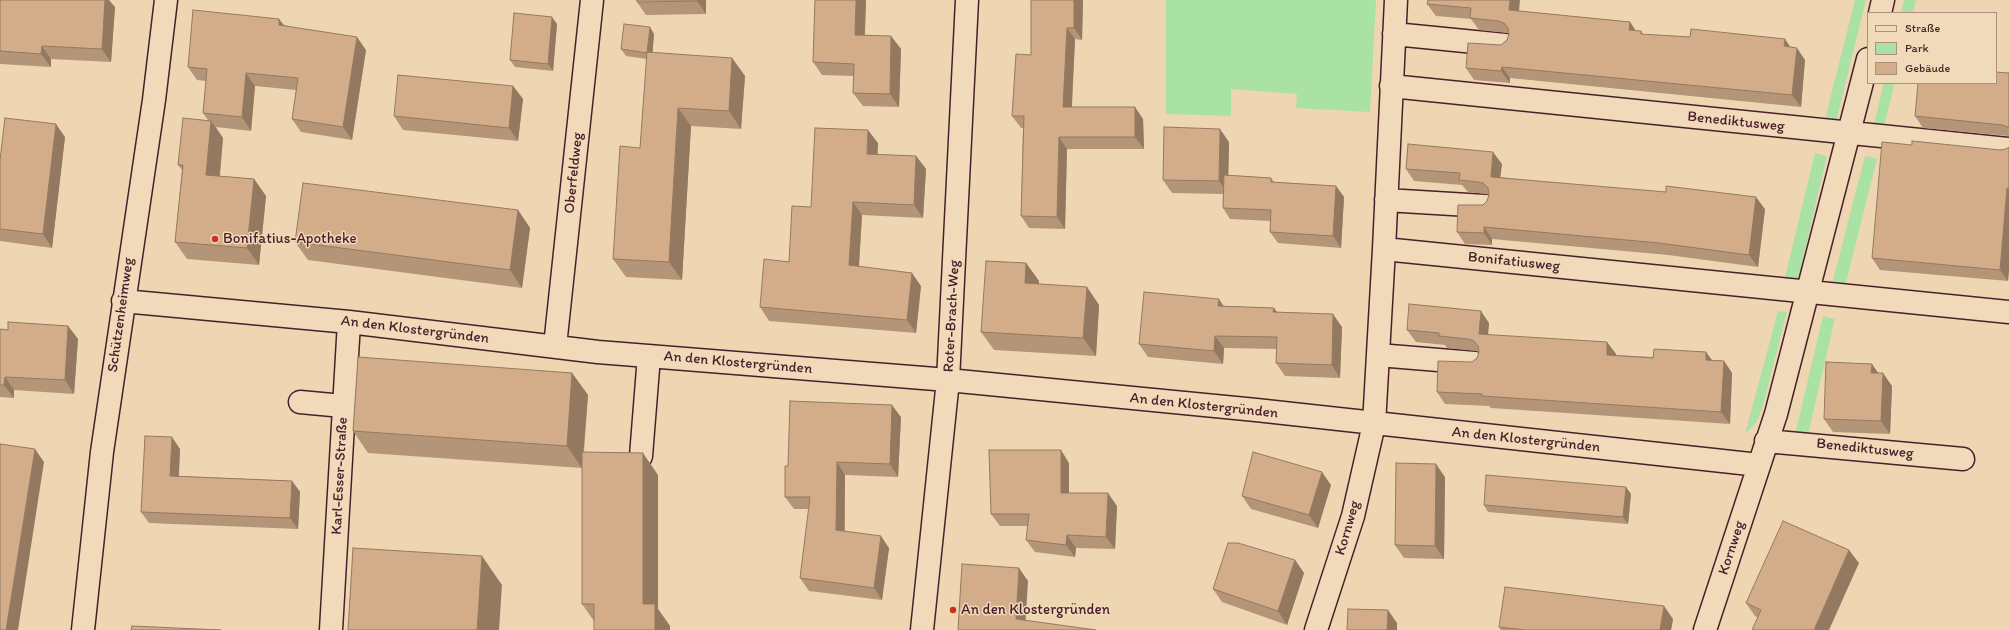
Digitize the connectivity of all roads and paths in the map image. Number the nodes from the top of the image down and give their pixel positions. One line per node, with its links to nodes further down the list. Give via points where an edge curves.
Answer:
1 (166, 0): 17 (street, Schützenheimweg, via 154,100)
2 (592, 0): 20 (street, Oberfeldweg)
3 (967, 0): 24 (street, Roter-Brach-Weg)
4 (1396, 0): 7 (street)
5 (1883, 0): 6 (street)
6 (1880, 12)
7 (1394, 34): 8 (street); 10 (street)
8 (1505, 45)
9 (1867, 63): 11 (street)
10 (1391, 86): 11 (street, Benediktusweg); 13 (street)
11 (1849, 133): 12 (street, Benediktusweg); 16 (street)
12 (2009, 149)
13 (1386, 200): 14 (street); 15 (street)
14 (1485, 206)
15 (1384, 249): 16 (street, Bonifatiusweg); 21 (street)
16 (1809, 291): 18 (street); 28 (street, via 1776,414)
17 (123, 301): 19 (street, An den Klostergründen); 32 (street, Schützenheimweg, via 102,452)
18 (2009, 312)
19 (349, 322): 20 (street, An den Klostergründen); 26 (street, Karl-Esser-Straße)
20 (555, 346): 22 (street, An den Klostergründen)
21 (1378, 355): 23 (street); 27 (street)
22 (649, 356): 24 (street, An den Klostergründen); 29 (street)
23 (1475, 363)
24 (948, 380): 27 (street, An den Klostergründen); 34 (street, Roter-Brach-Weg)
25 (300, 402): 26 (street)
26 (343, 406): 33 (street, Karl-Esser-Straße)
27 (1374, 424): 31 (street, An den Klostergründen); 35 (street, Kornweg, via 1353,516)
28 (1766, 441): 30 (street, Benediktusweg); 31 (street)
29 (641, 456)
30 (1963, 459)
31 (1759, 465): 36 (street, Kornweg)
32 (83, 630)
33 (331, 630)
34 (922, 630)
35 (1316, 630)
36 (1705, 630)

